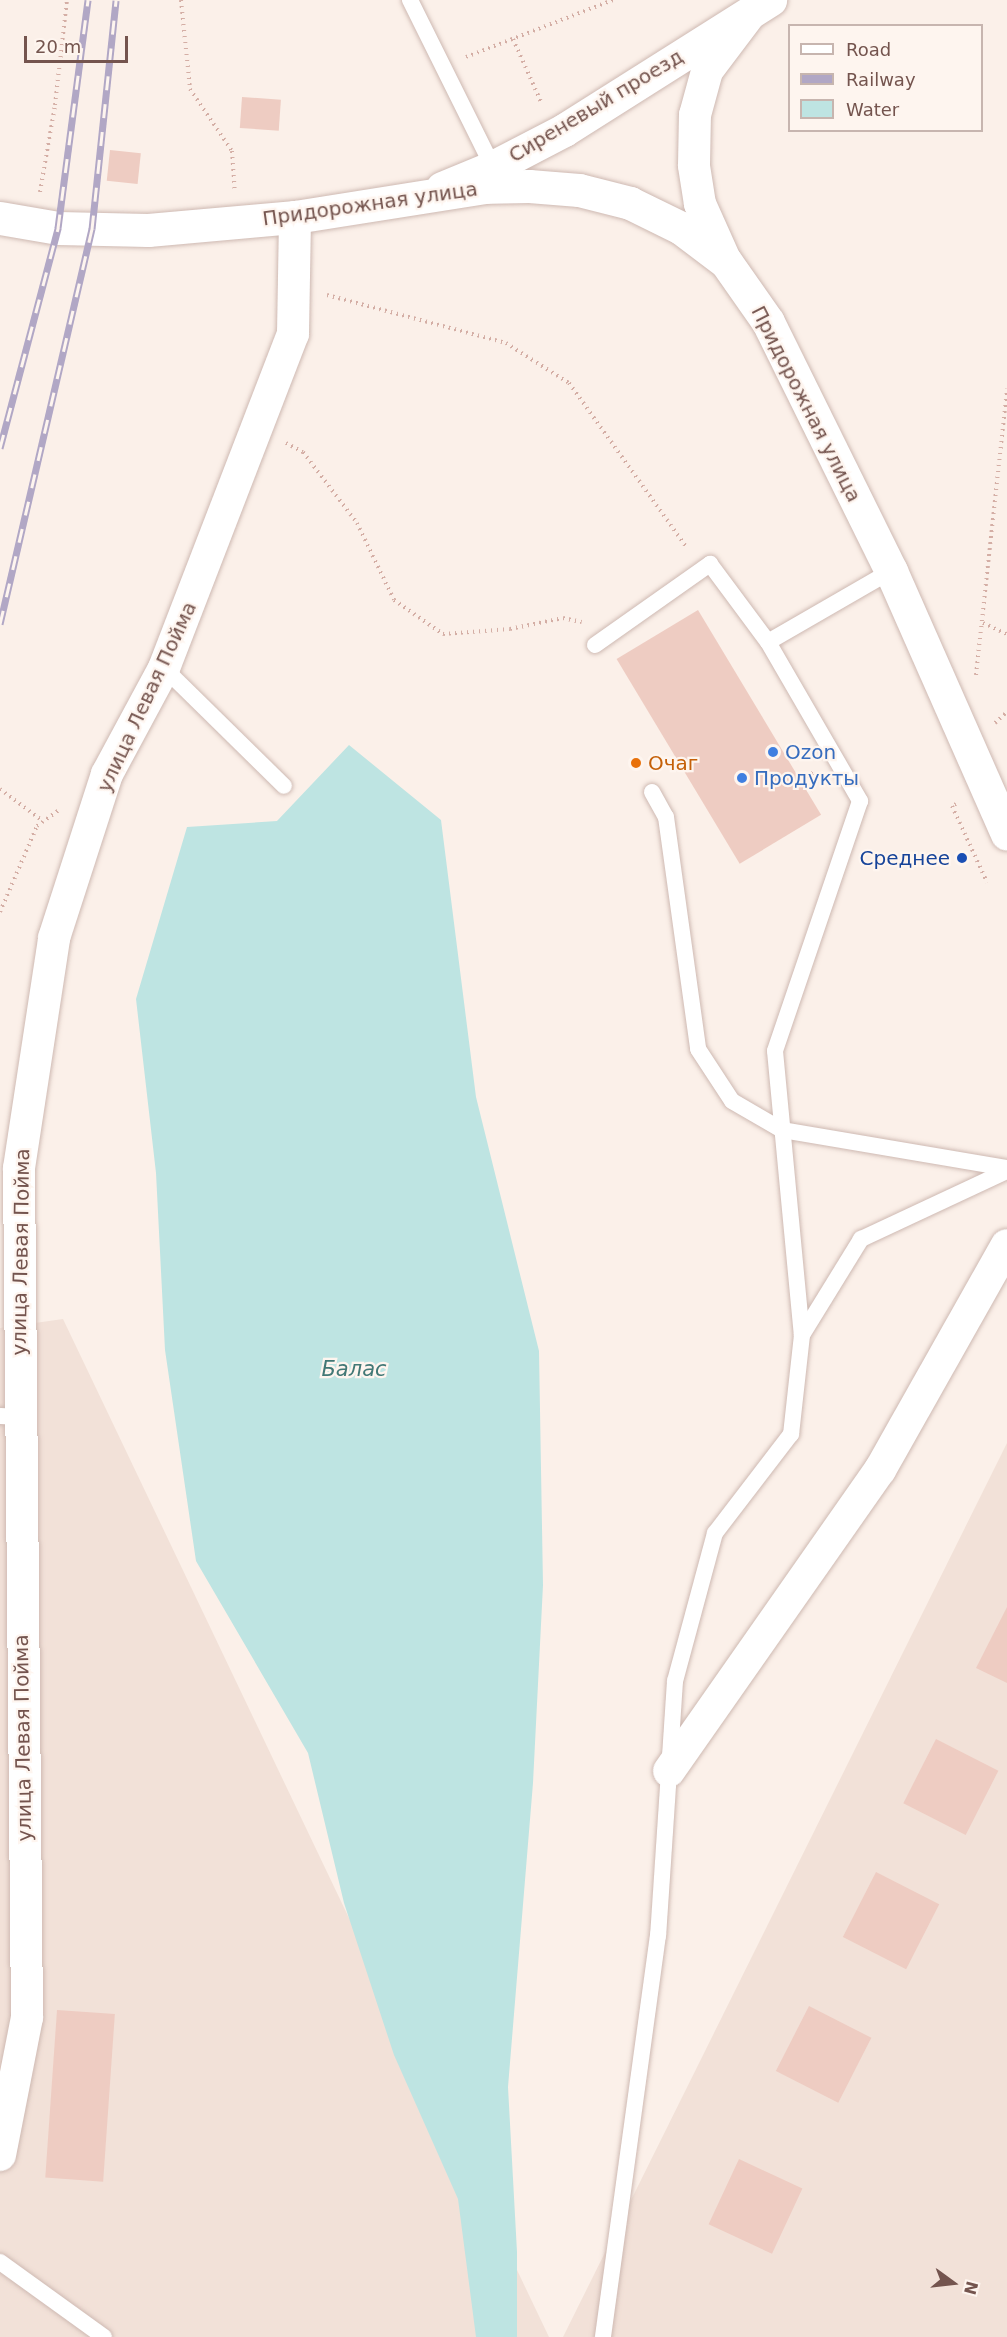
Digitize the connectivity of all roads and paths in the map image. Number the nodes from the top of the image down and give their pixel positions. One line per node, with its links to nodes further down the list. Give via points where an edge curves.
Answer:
1 (67, 0): 14 (path, via 55,105)
2 (181, 0): 13 (path, via 190,89 232,151)
3 (410, 0): 7 (lane)
4 (614, 0): 6 (path)
5 (761, 5): 8 (main road, Сиреневый проезд); 15 (street, via 706,71 694,115 694,165 700,204)
6 (513, 39): 7 (path); 8 (path)
7 (443, 66): 9 (lane)
8 (555, 135): 9 (main road, Сиреневый проезд)
9 (493, 167): 10 (main road, Сиреневый проезд)
10 (416, 198): 11 (main road, Придорожная улица); 15 (main road, Придорожная улица, via 484,187 579,190 630,203 681,228)
11 (295, 217): 13 (main road, Придорожная улица); 16 (street, улица Левая Пойма)
12 (0, 218): 14 (main road, Придорожная улица)
13 (236, 224): 14 (main road, Придорожная улица, via 148,230)
14 (34, 225)
15 (726, 262): 20 (main road, Придорожная улица, via 768,322)
16 (294, 287): 18 (street, улица Левая Пойма, via 293,334); 19 (path, via 506,343 569,383 687,548)
17 (1007, 389): 21 (path)
18 (260, 429): 22 (path, via 303,452 357,523 394,600 443,634 510,629 563,618); 26 (street, улица Левая Пойма)
19 (710, 564): 22 (lane); 24 (lane)
20 (891, 571): 24 (lane); 37 (main road, Придорожная улица)
21 (983, 623): 23 (path); 27 (path)
22 (618, 629): 25 (lane)
23 (1007, 634)
24 (768, 642): 39 (lane, via 860,801 775,1051)
25 (595, 645)
26 (164, 669): 32 (lane); 43 (street, улица Левая Пойма, via 107,774 54,938 19,1168)
27 (975, 678)
28 (1007, 712): 30 (path)
29 (991, 714): 30 (path)
30 (995, 723): 31 (path)
31 (999, 731)
32 (284, 786)
33 (0, 789): 36 (path)
34 (651, 792): 39 (lane, via 666,817 698,1049 732,1101)
35 (62, 808): 36 (path)
36 (43, 821): 38 (path, via 37,826)
37 (1007, 834)
38 (0, 912)
39 (782, 1130): 40 (lane); 42 (lane)
40 (1007, 1169): 42 (lane, via 861,1239)
41 (1007, 1245): 44 (street, via 880,1470)
42 (802, 1335): 44 (lane, via 790,1434 714,1533 675,1681)
43 (10, 1417): 45 (street, улица Левая Пойма, via 27,2018)
44 (669, 1771): 48 (lane, via 658,1935)
45 (0, 2155)
46 (0, 2262): 47 (lane)
47 (105, 2337)
48 (603, 2337)

